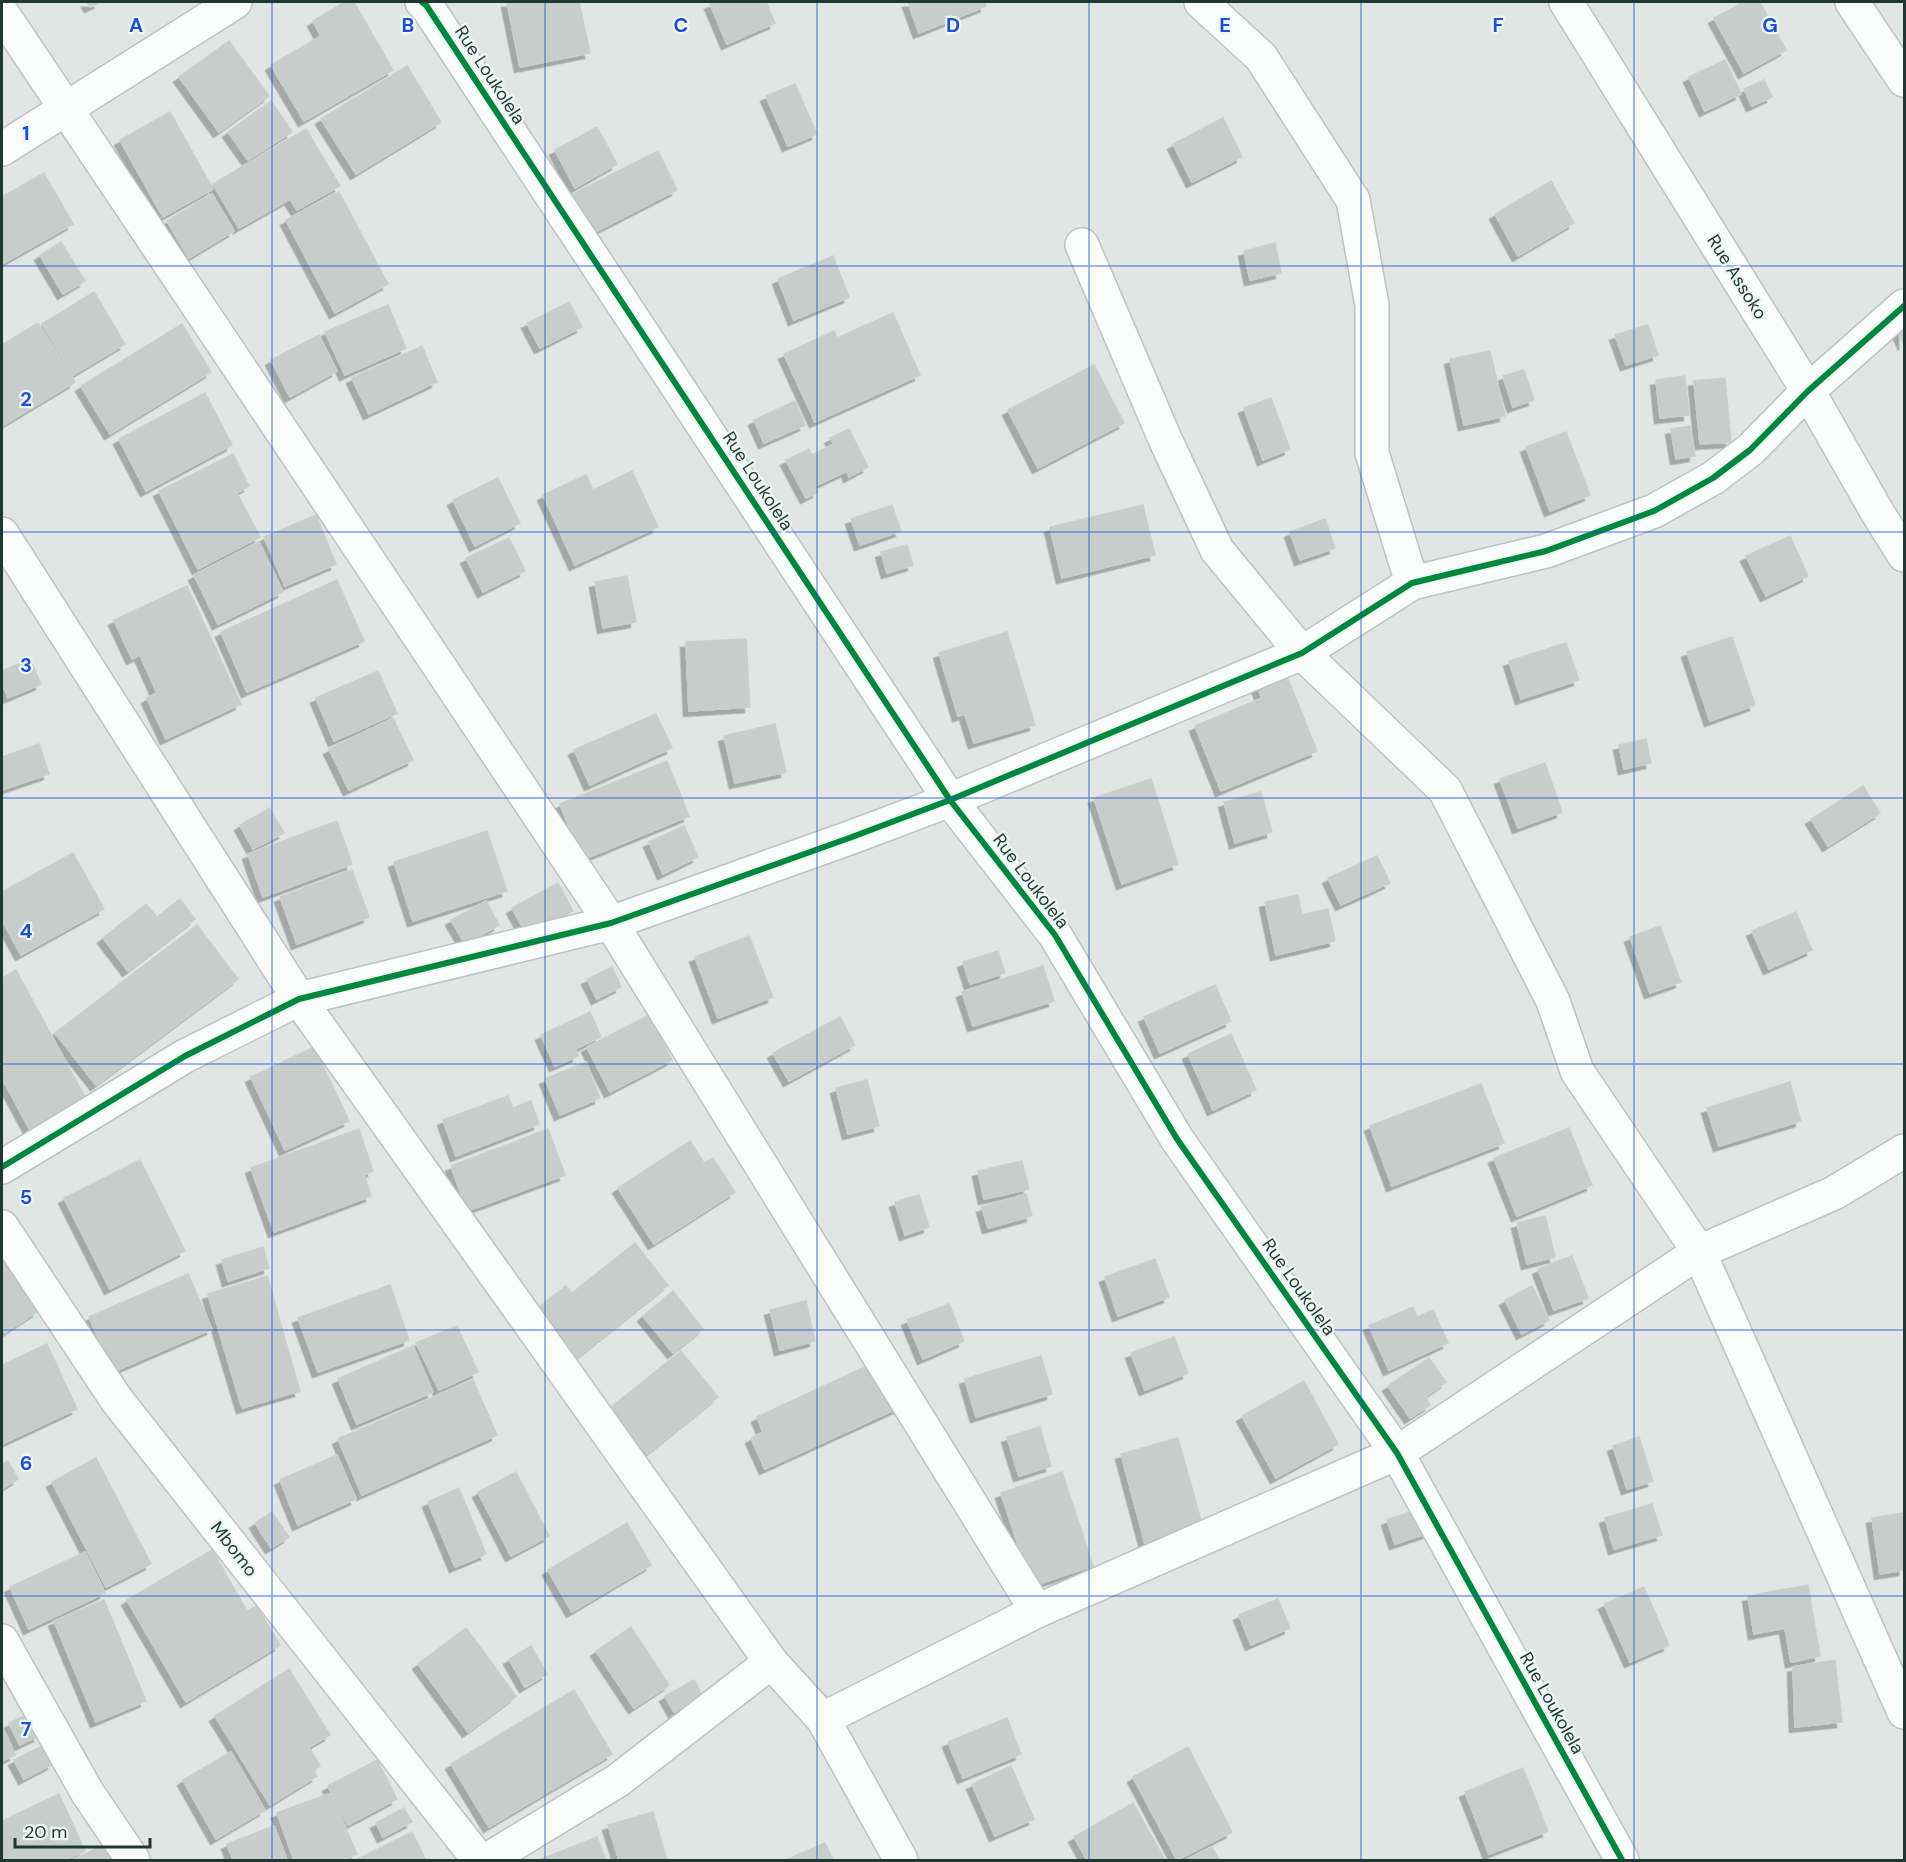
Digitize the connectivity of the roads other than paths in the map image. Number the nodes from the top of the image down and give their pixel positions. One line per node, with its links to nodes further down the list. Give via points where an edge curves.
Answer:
1 (235, 2): 8 (street)
2 (422, 2): 17 (street, Rue Loukolela)
3 (1201, 2): 15 (street, via 1261,57 1353,200 1372,305 1372,453)
4 (1566, 2): 12 (street, Rue Assoko)
5 (1852, 2): 7 (street)
6 (2, 13): 8 (street)
7 (1905, 80)
8 (65, 108): 9 (street); 18 (street)
9 (2, 149)
10 (1082, 245): 16 (street, via 1217,550)
11 (1905, 306): 12 (street)
12 (1808, 391): 14 (street, Rue Assoko); 15 (street, via 1750,450 1713,478 1654,511 1546,550)
13 (2, 534): 19 (street)
14 (1905, 555)
15 (1412, 582): 16 (street)
16 (1302, 653): 17 (street); 23 (street, via 1445,790 1553,1001 1578,1071)
17 (950, 800): 18 (street); 24 (street, Rue Loukolela, via 1055,935 1177,1139)
18 (611, 923): 19 (street); 25 (street)
19 (299, 999): 21 (street, via 185,1056); 27 (street)
20 (1905, 1151): 23 (street, via 1834,1193)
21 (2, 1167)
22 (2, 1227): 31 (street, Mbomo, via 116,1399)
23 (1700, 1252): 24 (street); 28 (street)
24 (1397, 1453): 25 (street); 34 (street, Rue Loukolela)
25 (1036, 1611): 29 (street)
26 (2, 1641): 30 (street, via 87,1792)
27 (771, 1662): 29 (street); 32 (street, via 617,1780)
28 (1905, 1712)
29 (823, 1719): 33 (street)
30 (133, 1860)
31 (479, 1860)
32 (487, 1860)
33 (901, 1860)
34 (1622, 1860)

